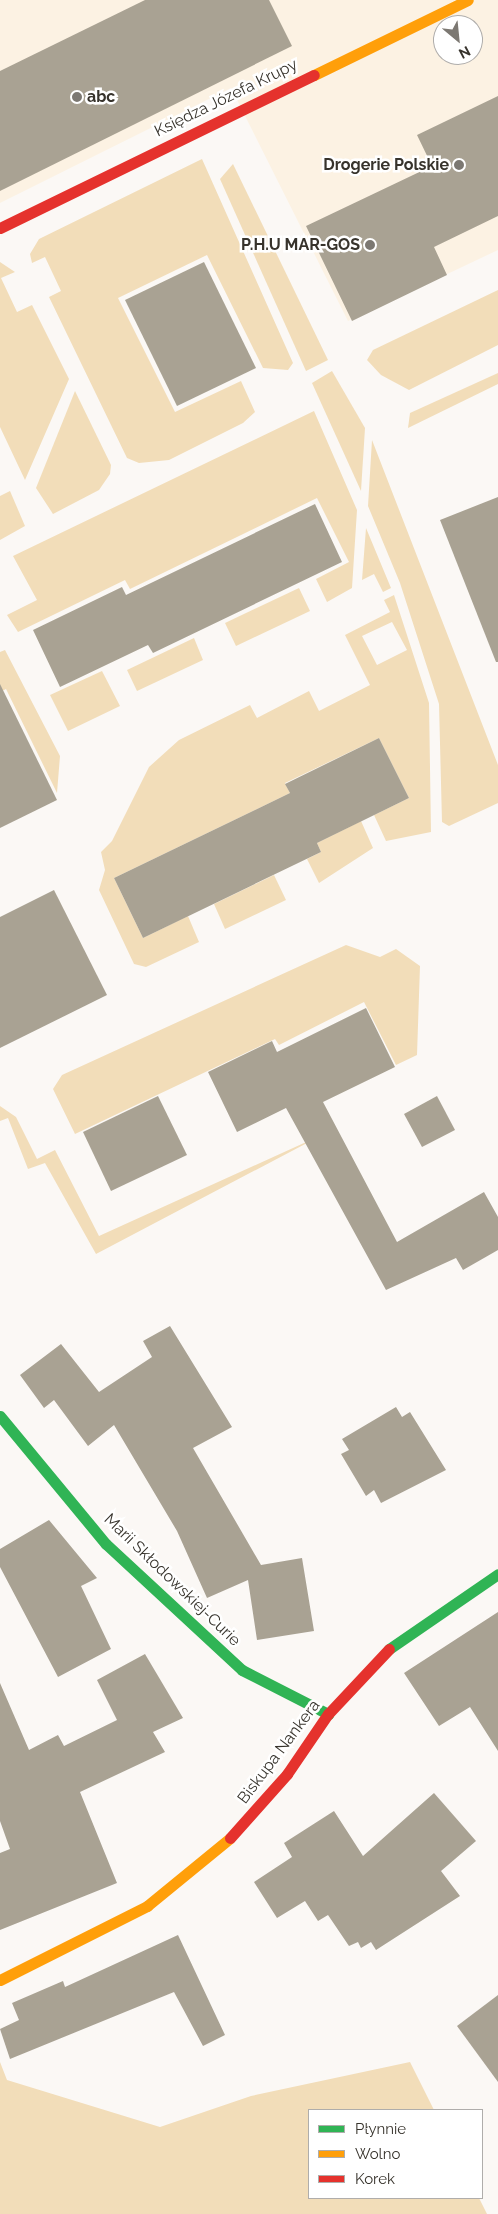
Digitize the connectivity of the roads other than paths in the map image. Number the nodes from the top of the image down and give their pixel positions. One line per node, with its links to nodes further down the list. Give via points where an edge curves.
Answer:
1 (468, 0): 2 (street, Księdza Józefa Krupy)
2 (0, 228)
3 (0, 1416): 5 (street, Marii Skłodowskiej-Curie, via 106,1544 242,1670)
4 (498, 1574): 5 (street, Biskupa Nankera, via 387,1650)
5 (328, 1714): 6 (street, Biskupa Nankera, via 287,1774 201,1866 148,1906)
6 (0, 1980)

